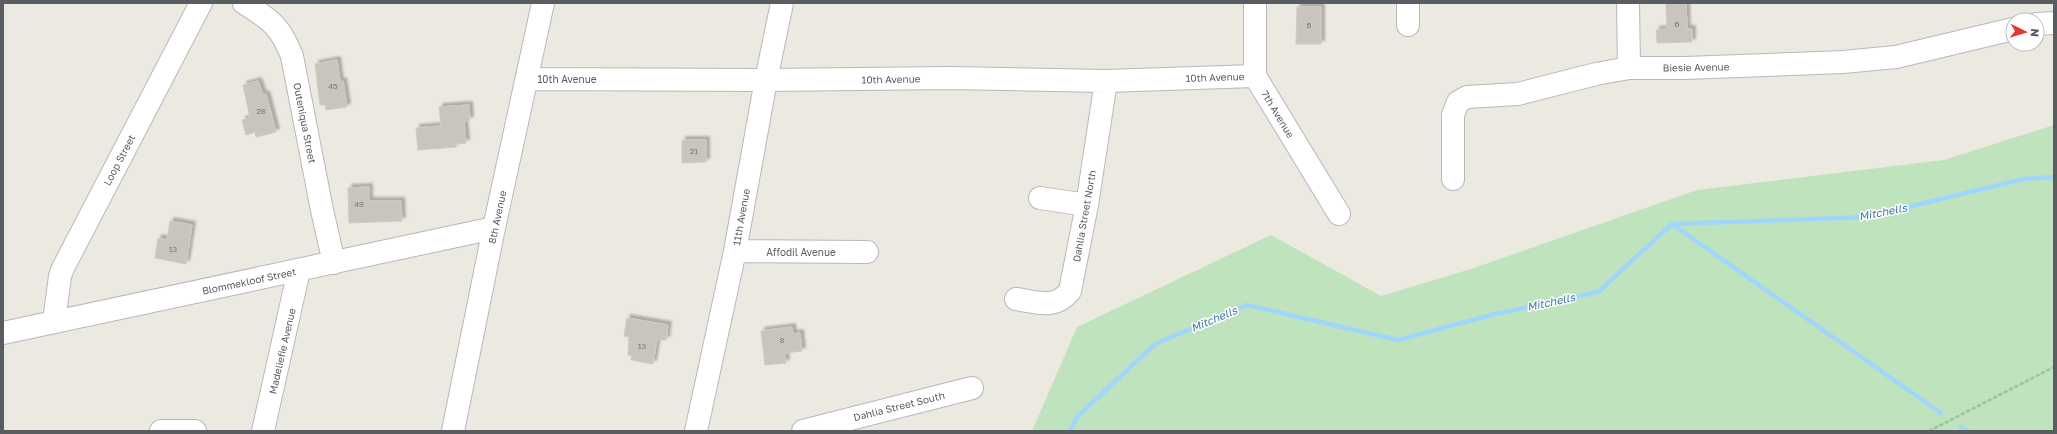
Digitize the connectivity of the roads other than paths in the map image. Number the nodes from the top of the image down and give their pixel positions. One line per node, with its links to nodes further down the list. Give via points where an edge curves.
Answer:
1 (201, 3): 25 (street, Loop Street, via 63,268)
2 (244, 3): 22 (street, Outeniqua Street, via 277,27 292,56)
3 (543, 3): 12 (street, 8th Avenue)
4 (782, 3): 13 (street, 11th Avenue)
5 (1255, 3): 11 (street)
6 (1408, 3): 8 (street)
7 (1628, 3): 10 (street)
8 (1408, 26)
9 (2005, 31): 10 (street, Biesie Avenue, via 1896,57 1843,62)
10 (1629, 68): 15 (street, Biesie Avenue, via 1518,94 1460,99 1453,115)
11 (1255, 76): 14 (street, 10th Avenue); 18 (street, 7th Avenue)
12 (527, 79): 13 (street, 10th Avenue); 19 (street, 8th Avenue)
13 (766, 80): 14 (street, 10th Avenue, via 951,78); 20 (street, 11th Avenue)
14 (1106, 81): 17 (street, Dahlia Street North)
15 (1453, 179)
16 (1040, 198): 17 (street)
17 (1087, 205): 24 (street, Dahlia Street North, via 1070,291 1064,299 1056,303)
18 (1339, 214)
19 (494, 228): 22 (street, Blommekloof Street); 31 (street, 8th Avenue)
20 (735, 252): 21 (street, Affodil Avenue); 32 (street, 11th Avenue)
21 (867, 252)
22 (334, 263): 23 (street, Blommekloof Street)
23 (299, 270): 25 (street, Blommekloof Street); 30 (street, Madeliefie Avenue)
24 (1016, 299)
25 (54, 322): 26 (street, Blommekloof Street)
26 (3, 334)
27 (972, 388): 33 (street, Dahlia Street South)
28 (161, 431): 29 (street)
29 (195, 431)
30 (263, 431)
31 (453, 431)
32 (696, 431)
33 (803, 431)

